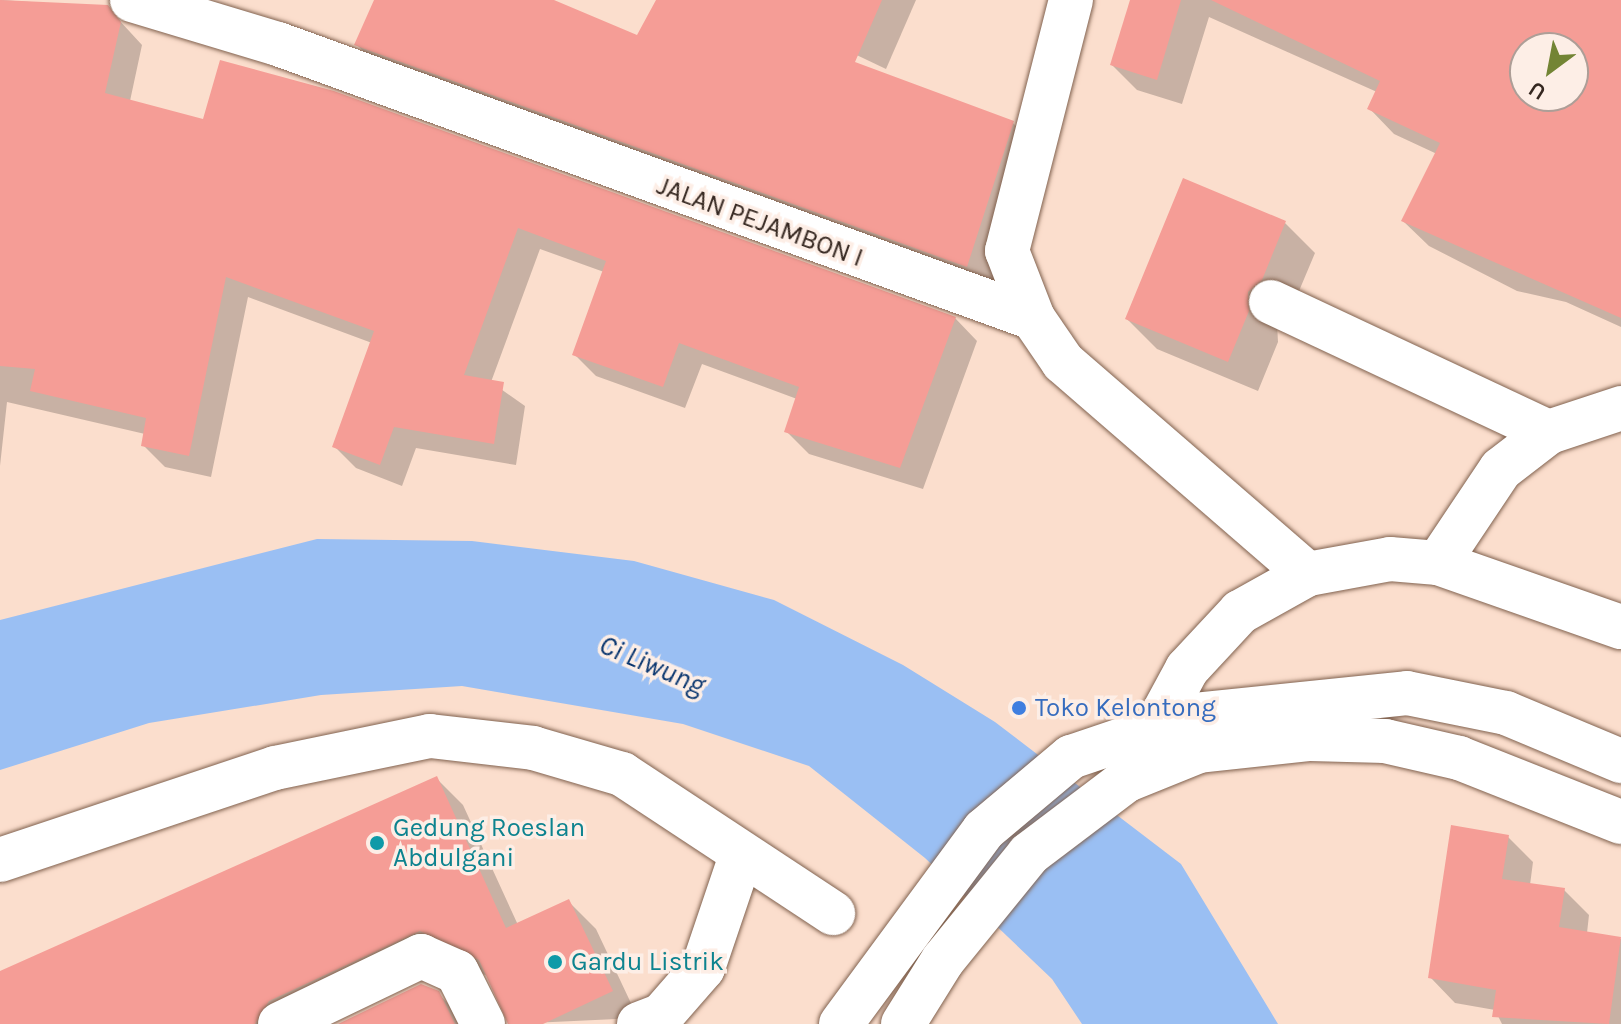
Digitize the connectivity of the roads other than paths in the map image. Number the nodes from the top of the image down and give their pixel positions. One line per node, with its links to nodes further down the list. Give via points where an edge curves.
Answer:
1 (132, 0): 4 (street, JALAN PEJAMBON I, via 278,44)
2 (1071, 0): 4 (street, via 1007,251)
3 (1271, 302): 6 (street)
4 (1033, 318): 8 (street, via 1063,362)
5 (1621, 408): 6 (street)
6 (1549, 432): 7 (street, via 1501,469)
7 (1438, 563): 8 (street, via 1390,559); 9 (street)
8 (1308, 574): 10 (street, via 1240,612 1187,669)
9 (1621, 627)
10 (1155, 729): 11 (street, via 1195,715 1407,693 1506,713); 12 (street); 20 (street, via 1071,757 984,830)
11 (1621, 761)
12 (1123, 784): 13 (street, via 1199,751 1310,739 1385,741 1459,758); 21 (street, via 1029,854 943,960)
13 (1621, 822)
14 (741, 856): 15 (street, via 622,774 533,748 430,736 275,768); 16 (street); 19 (street, via 703,968 662,1015)
15 (0, 860)
16 (833, 913)
17 (280, 1024): 18 (street, via 421,956 457,972)
18 (483, 1024)
19 (639, 1024)
20 (841, 1024)
21 (903, 1024)

